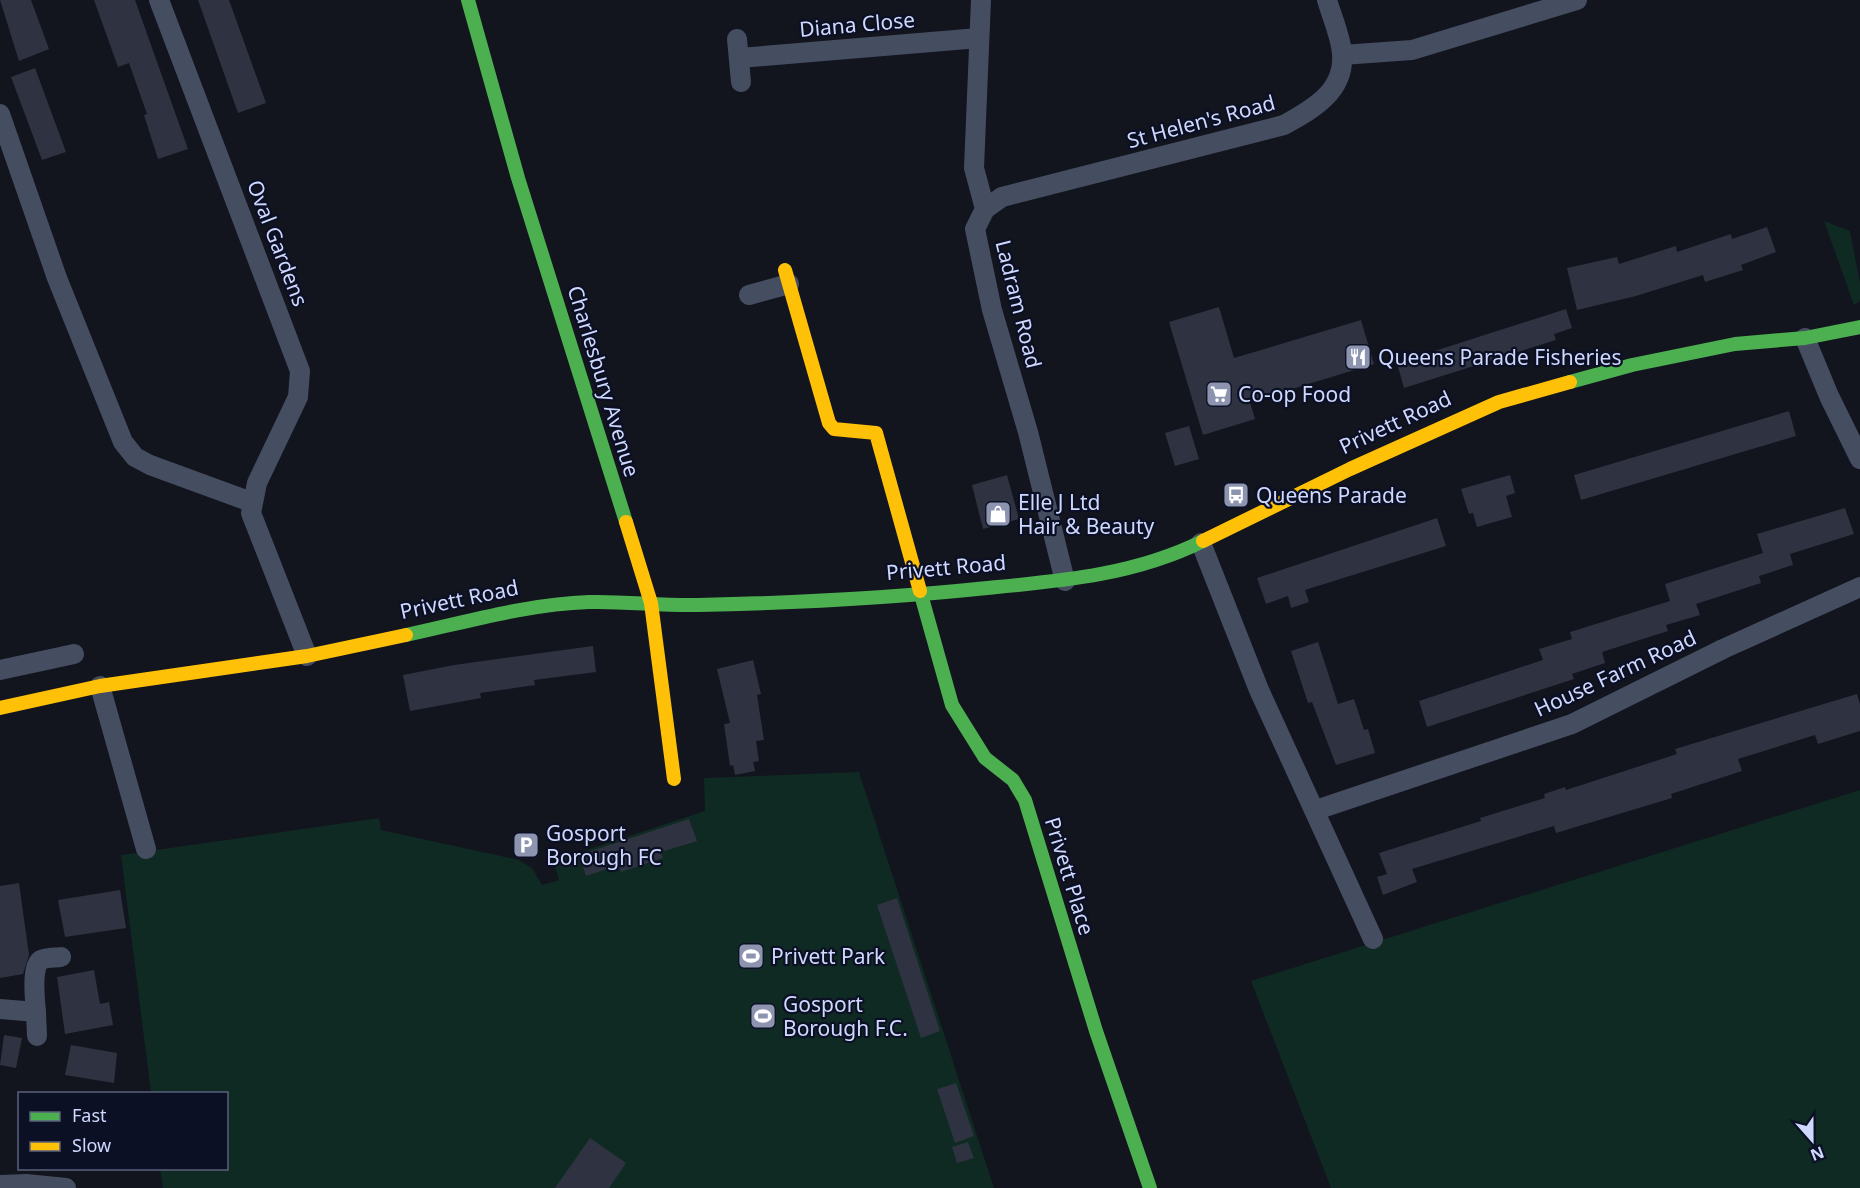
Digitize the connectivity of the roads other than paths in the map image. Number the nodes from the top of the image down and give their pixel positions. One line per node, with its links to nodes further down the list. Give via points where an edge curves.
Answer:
1 (159, 0): 16 (street, Oval Gardens, via 300,371 295,405)
2 (468, 0): 21 (main road, Charlesbury Avenue, via 518,178)
3 (981, 0): 6 (street)
4 (1327, 0): 7 (street, St Helen's Road)
5 (1577, 0): 7 (street, via 1412,50)
6 (979, 38): 8 (street, Diana Close, via 738,49); 10 (street, via 974,168)
7 (1342, 55): 10 (street, St Helen's Road, via 1336,85 1318,106 1284,125 1002,197)
8 (741, 82)
9 (0, 114): 16 (street, via 57,278 123,442 135,457 150,465)
10 (985, 209): 18 (street, Ladram Road, via 975,229 992,310 1028,432)
11 (787, 277): 12 (street); 20 (main road, Privett Place, via 829,423 834,429 876,433)
12 (749, 295)
13 (1860, 327): 14 (main road, Privett Road)
14 (1805, 338): 15 (street); 17 (main road, Privett Road, via 1735,344 1632,365 1499,402)
15 (1860, 459)
16 (251, 502): 23 (street, via 254,523)
17 (1201, 543): 18 (main road, Privett Road, via 1137,567); 28 (street, via 1259,690)
18 (1065, 581): 20 (main road, Privett Road)
19 (1860, 587): 28 (street, House Farm Road, via 1572,724)
20 (920, 595): 21 (main road, Privett Road); 37 (main road, Privett Place, via 955,712 985,758 1013,780 1025,800 1096,1031)
21 (651, 603): 23 (main road, Privett Road, via 588,602 526,609); 27 (main road, Charlesbury Avenue)
22 (75, 654): 24 (street)
23 (307, 656): 25 (main road, Privett Road)
24 (0, 670)
25 (100, 686): 26 (main road, Privett Road); 29 (street)
26 (0, 708)
27 (674, 779)
28 (1316, 810): 30 (street)
29 (146, 849)
30 (1373, 939)
31 (61, 957): 33 (street, via 37,964)
32 (0, 1009): 33 (street)
33 (36, 1012): 34 (street)
34 (37, 1036)
35 (0, 1185): 36 (street)
36 (66, 1188)
37 (1150, 1188)

